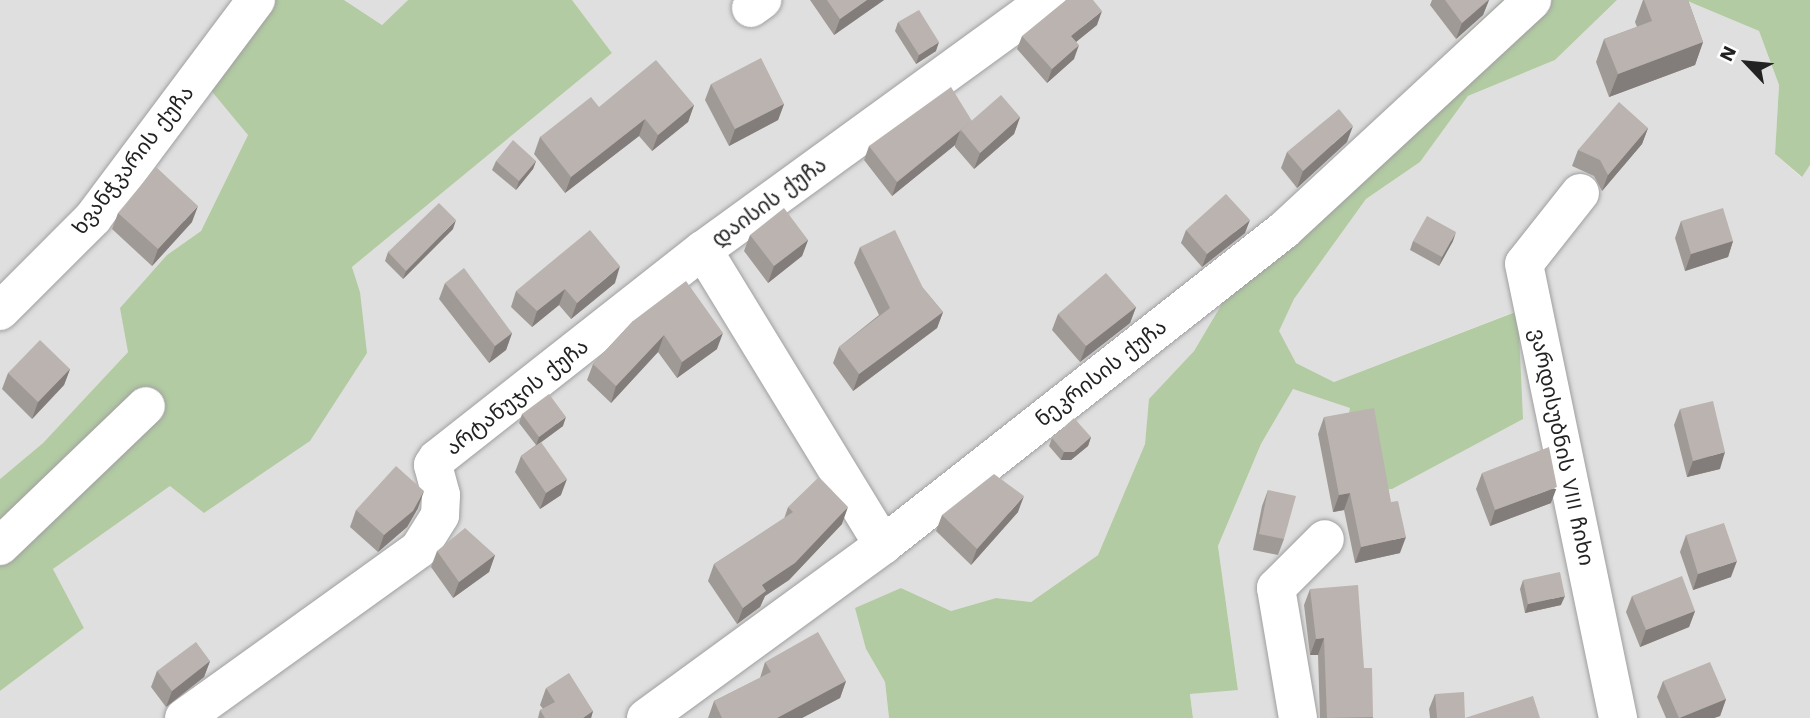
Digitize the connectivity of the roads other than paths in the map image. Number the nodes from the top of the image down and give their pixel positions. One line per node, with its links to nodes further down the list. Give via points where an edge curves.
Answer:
1 (256, 0): 6 (street, ხვანჭკარის ქუჩა, via 93,218)
2 (1046, 0): 5 (street, დაისის ქუჩა)
3 (1532, 0): 9 (street, ნეკრისის ქუჩა, via 1283,230)
4 (1580, 193): 14 (street, ვარდისუბნის VIII ჩიხი, via 1524,264)
5 (703, 250): 9 (street, დაისის ქუჩა); 11 (street, არტანუჯის ქუჩა, via 438,459 433,465 441,495 440,515 419,549)
6 (0, 311)
7 (146, 406): 10 (street)
8 (1325, 539): 13 (street, via 1276,588)
9 (883, 545): 12 (street, ნეკრისის ქუჩა)
10 (0, 546)
11 (184, 718)
12 (646, 718)
13 (1298, 718)
14 (1618, 718)

